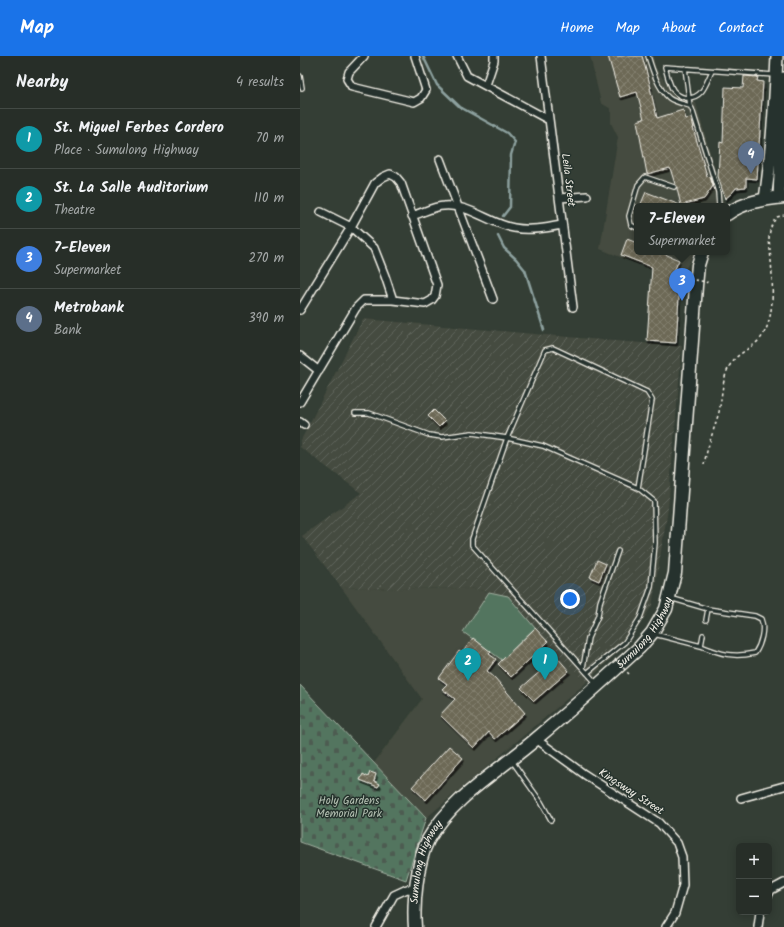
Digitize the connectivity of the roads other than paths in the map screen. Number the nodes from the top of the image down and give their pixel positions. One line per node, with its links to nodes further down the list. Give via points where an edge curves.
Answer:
1 (364, 56): 2 (street, via 349,72 347,79 352,87 414,102 421,98 426,90)
2 (415, 56)
3 (457, 56): 12 (street, via 467,76)
4 (494, 56): 12 (street)
5 (541, 56): 17 (street, Leila Street)
6 (648, 56): 16 (lane, via 660,86 670,98)
7 (777, 56): 11 (street)
8 (685, 68): 9 (lane); 15 (lane); 15 (lane, via 665,67 674,91 681,97)
9 (712, 71): 11 (lane); 15 (lane, via 703,91 698,96)
10 (300, 76): 13 (lane)
11 (780, 77): 14 (street); 18 (street)
12 (486, 85): 17 (street)
13 (302, 88)
14 (784, 92): 18 (street)
15 (689, 98): 16 (lane)
16 (690, 106): 25 (lane, via 718,192)
17 (549, 120): 23 (street, Leila Street)
18 (781, 134): 22 (street); 24 (street)
19 (440, 159): 26 (street)
20 (674, 187): 31 (lane, via 645,178 638,185 630,216 631,225)
21 (587, 196): 23 (street)
22 (781, 197): 24 (main road)
23 (559, 198): 30 (street, Leila Street)
24 (765, 199): 28 (main road)
25 (719, 203)
26 (458, 207): 29 (street, via 444,206); 30 (street, via 513,228 532,230); 34 (street)
27 (321, 212): 32 (street)
28 (730, 212)
29 (412, 216): 32 (street, via 401,183 390,174 375,183); 35 (street, via 437,285 435,296 425,304)
30 (562, 225): 36 (street, Leila Street)
31 (634, 226)
32 (351, 227): 35 (street, via 374,248); 37 (street)
33 (699, 255): 45 (main road, Sumulong Highway, via 674,573)
34 (493, 299)
35 (393, 300): 39 (street, via 364,300 356,308)
36 (573, 308)
37 (300, 310)
38 (300, 356): 39 (street)
39 (318, 371): 40 (street)
40 (300, 402)
41 (355, 413): 42 (lane, via 369,413 429,435 442,437 472,433)
42 (507, 438): 43 (lane, via 543,446); 43 (lane, via 545,350 553,348 647,392 652,400); 51 (lane, via 472,545)
43 (638, 488): 52 (lane, via 654,501 656,543 651,586 640,618 625,642)
44 (618, 551): 51 (lane, via 600,602 598,616 588,638)
45 (668, 598): 46 (lane); 48 (main road, Sumulong Highway, via 666,609)
46 (708, 609): 47 (lane); 50 (lane, via 761,619 763,624 759,646 755,652 742,656 727,655)
47 (706, 620)
48 (652, 634): 50 (lane); 53 (main road, Sumulong Highway)
49 (703, 636): 50 (lane)
50 (701, 646)
51 (583, 668): 52 (lane)
52 (587, 673): 53 (lane)
53 (598, 685): 54 (main road, Sumulong Highway)
54 (536, 739): 55 (main road, Sumulong Highway); 65 (street, Kingsway Street, via 659,823 677,843 682,857 683,885 674,913)
55 (512, 760): 58 (lane); 61 (main road, Sumulong Highway, via 461,800 439,823 427,842)
56 (784, 786): 57 (street)
57 (741, 798)
58 (551, 820)
59 (784, 883): 60 (street)
60 (772, 889)
61 (416, 890): 63 (street, via 407,889 394,895); 64 (main road, Sumulong Highway)
62 (760, 915): 66 (street)
63 (376, 927)
64 (415, 927)
65 (666, 927)
66 (758, 927)

